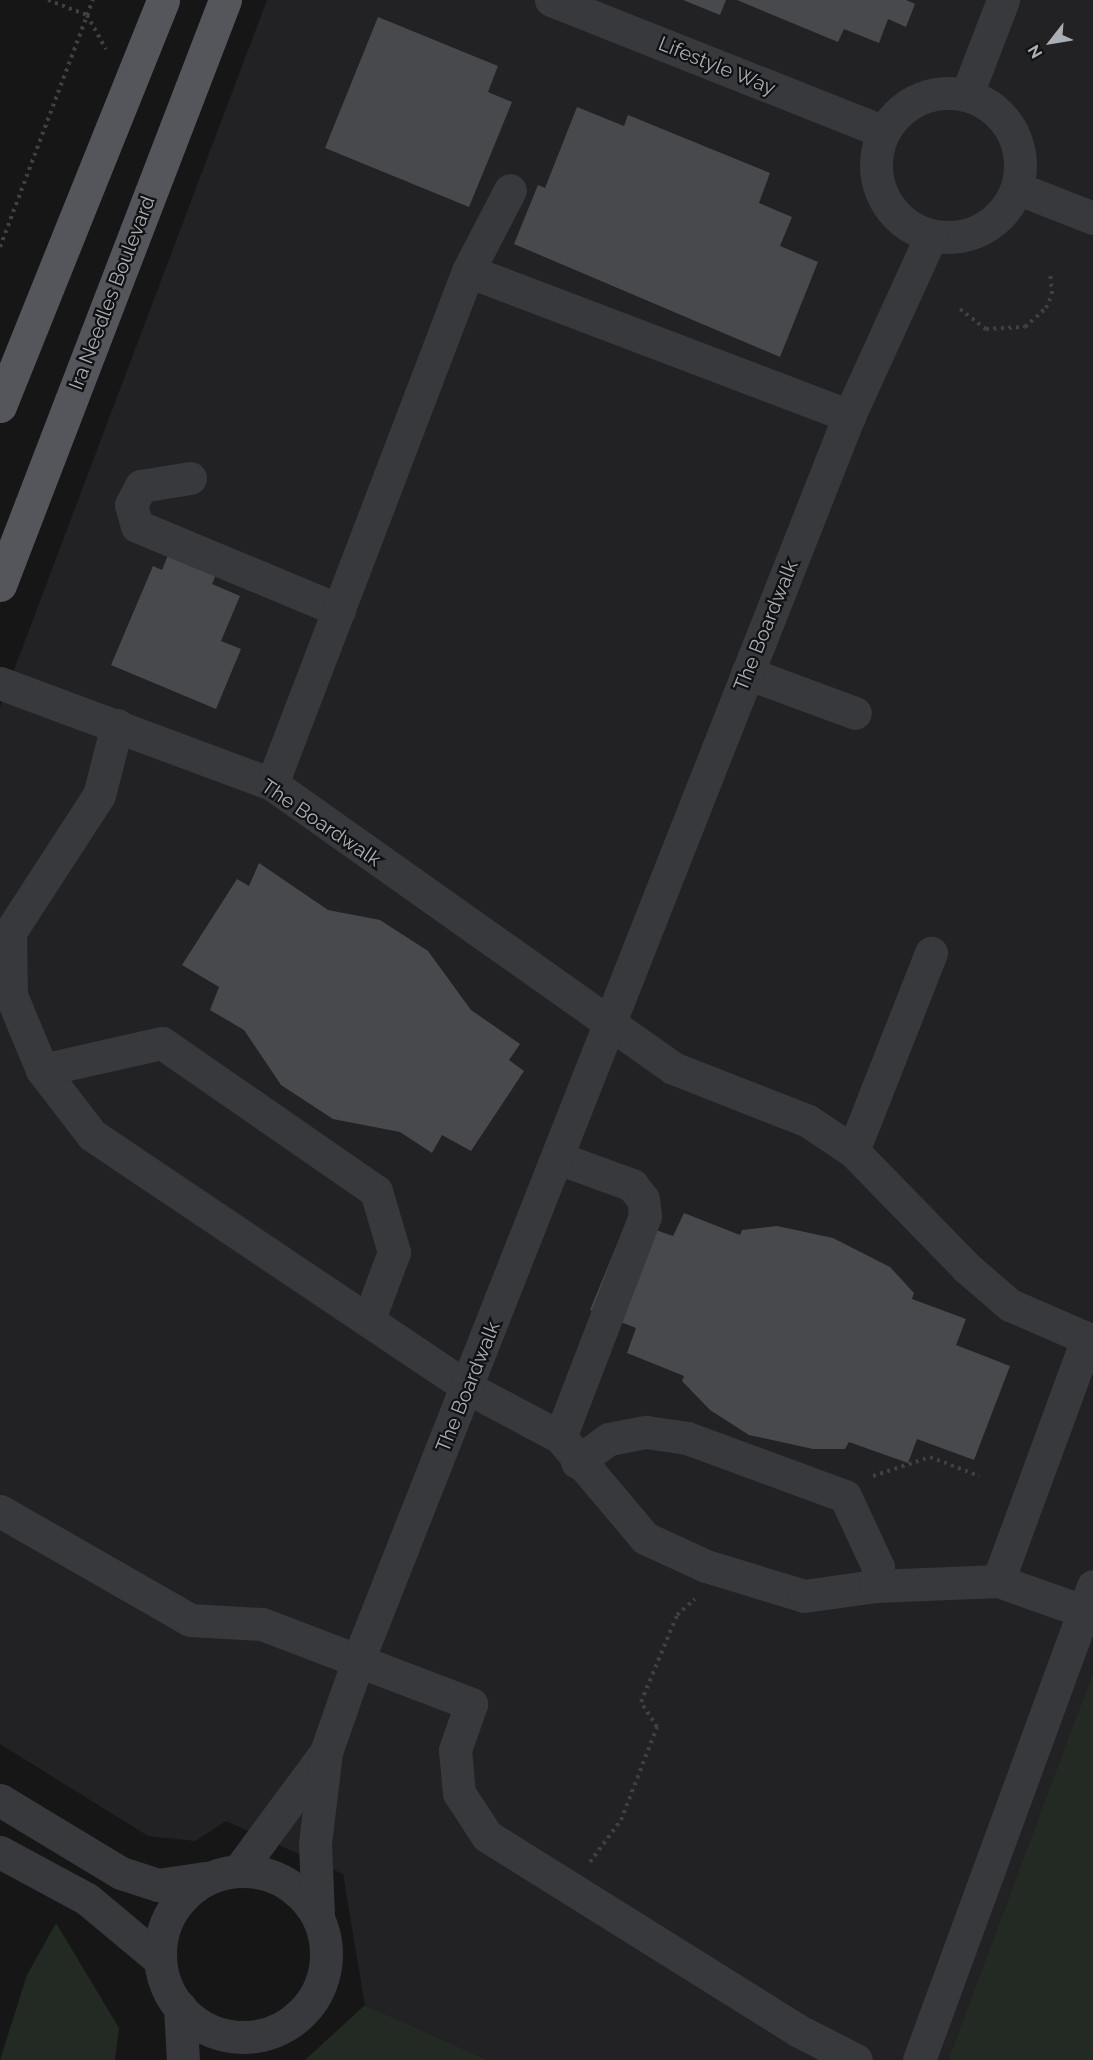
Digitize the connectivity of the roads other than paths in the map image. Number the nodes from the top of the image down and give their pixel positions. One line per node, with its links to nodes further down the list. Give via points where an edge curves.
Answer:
1 (163, 0): 12 (main road)
2 (225, 0): 15 (main road, Ira Needles Boulevard)
3 (551, 0): 6 (street, Lifestyle Way)
4 (1003, 0): 5 (street)
5 (967, 94): 6 (street, via 937,94 912,103); 7 (street, via 996,111 1013,134 1020,161)
6 (884, 132): 10 (street, via 876,168 883,196 899,218)
7 (1017, 188): 9 (street); 10 (street, via 1000,216 983,229 955,238)
8 (510, 190): 11 (street)
9 (1093, 219)
10 (931, 236): 13 (street, The Boardwalk)
11 (468, 271): 13 (street); 16 (street)
12 (0, 406)
13 (849, 416): 17 (street, The Boardwalk)
14 (190, 478): 16 (street, via 141,486 131,505 137,526)
15 (0, 585)
16 (339, 610): 21 (street)
17 (747, 673): 19 (street); 23 (street, The Boardwalk)
18 (0, 683): 20 (street, The Boardwalk)
19 (855, 713)
20 (117, 725): 21 (street, The Boardwalk); 24 (street, via 99,795 10,932 11,995)
21 (272, 784): 23 (street, The Boardwalk)
22 (931, 953): 25 (street)
23 (611, 1021): 25 (street, via 674,1068 808,1121); 26 (street, The Boardwalk)
24 (42, 1070): 27 (street, via 92,1134); 27 (street, via 162,1043 376,1191 394,1252)
25 (853, 1151): 28 (street, via 967,1268 1010,1305)
26 (558, 1158): 29 (street, The Boardwalk); 30 (street, via 632,1185 643,1199 645,1216)
27 (369, 1319): 29 (street)
28 (1090, 1340): 32 (street)
29 (468, 1388): 30 (street); 35 (street, The Boardwalk)
30 (568, 1449): 33 (street, via 645,1538 706,1566 804,1596); 33 (street, via 646,1432 687,1438 845,1496 878,1567)
31 (0, 1511): 35 (street, via 190,1620 262,1624)
32 (998, 1581): 33 (street); 34 (street)
33 (876, 1586)
34 (1088, 1598): 47 (street)
35 (359, 1658): 36 (street, The Boardwalk); 46 (street, via 471,1704 455,1750 459,1793 487,1836 797,2030)
36 (326, 1752): 39 (street, The Boardwalk); 40 (street, The Boardwalk, via 315,1843)
37 (0, 1800): 39 (street, via 122,1873 159,1885)
38 (0, 1852): 41 (street, via 87,1899)
39 (223, 1874): 40 (street, via 285,1881); 41 (street, via 172,1910)
40 (318, 1915): 43 (street, via 326,1944 319,1989 289,2024)
41 (160, 1960): 42 (street)
42 (180, 2007): 43 (street, via 223,2034); 44 (street)
43 (257, 2036): 45 (street)
44 (183, 2060)
45 (235, 2060)
46 (856, 2060)
47 (919, 2060)

